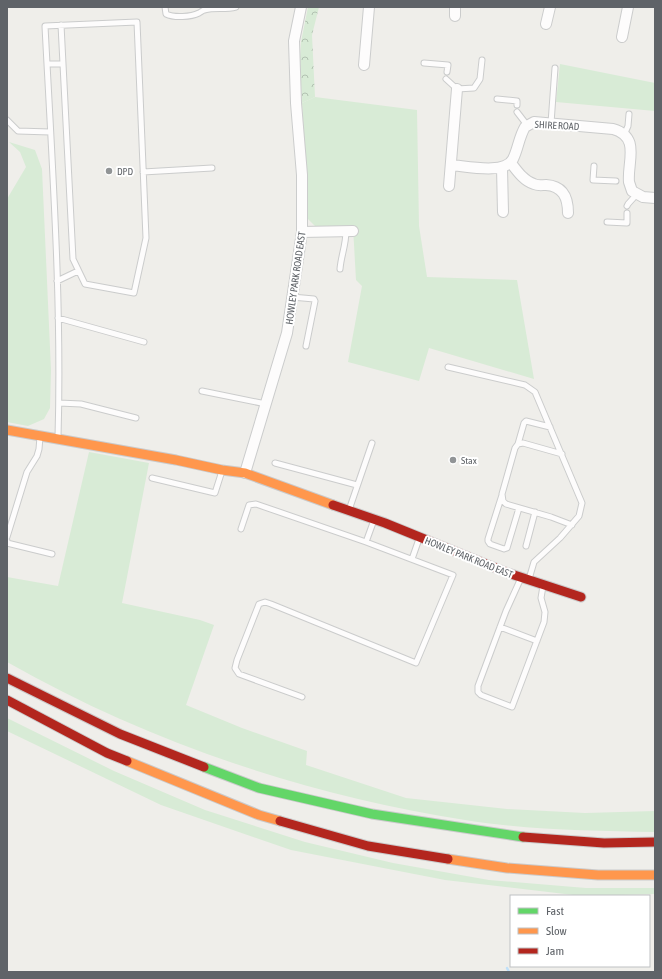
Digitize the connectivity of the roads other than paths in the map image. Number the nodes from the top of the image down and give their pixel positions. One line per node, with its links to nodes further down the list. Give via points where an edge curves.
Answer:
1 (165, 7): 2 (lane, via 166,14 176,16)
2 (236, 7)
3 (301, 7): 43 (street, HOWLEY PARK ROAD EAST, via 294,41 302,175)
4 (368, 7): 14 (street)
5 (550, 7): 7 (street)
6 (628, 7): 9 (street)
7 (546, 24)
8 (61, 25): 12 (lane, via 45,26); 13 (lane); 32 (lane, via 137,22)
9 (622, 37)
10 (482, 60): 18 (lane, via 480,80 474,88)
11 (424, 63): 16 (lane, via 448,65)
12 (47, 64): 13 (lane); 26 (lane)
13 (62, 64): 45 (lane, via 72,259)
14 (364, 65)
15 (555, 68): 24 (lane)
16 (447, 72)
17 (446, 79): 18 (lane)
18 (458, 88): 28 (street)
19 (497, 99): 20 (lane, via 517,101)
20 (517, 105)
21 (516, 112): 25 (lane)
22 (629, 114): 27 (lane)
23 (7, 120): 26 (lane, via 18,131)
24 (551, 124): 25 (street, SHIRE ROAD, via 534,122); 27 (street, SHIRE ROAD, via 620,131)
25 (527, 125): 29 (street, SHIRE ROAD)
26 (50, 132): 46 (lane)
27 (624, 135): 35 (street, via 630,145 627,179 632,191)
28 (450, 165): 29 (street, via 490,168); 34 (street)
29 (506, 166): 38 (street); 39 (street, via 534,184 558,188 567,199)
30 (594, 166): 33 (lane, via 593,180)
31 (212, 168): 32 (lane)
32 (144, 172): 45 (lane, via 146,238 134,293 85,284)
33 (616, 181)
34 (449, 186)
35 (637, 194): 36 (street); 37 (lane)
36 (654, 198)
37 (627, 206)
38 (503, 212)
39 (568, 213)
40 (627, 213): 41 (lane, via 627,223)
41 (607, 222)
42 (350, 231): 43 (street); 44 (lane)
43 (302, 232): 47 (street, HOWLEY PARK ROAD EAST)
44 (340, 269)
45 (78, 271): 46 (lane)
46 (57, 281): 48 (lane)
47 (292, 297): 50 (lane, via 315,301); 54 (street, HOWLEY PARK ROAD EAST, via 287,333)
48 (58, 318): 49 (lane); 53 (lane)
49 (144, 342)
50 (306, 346)
51 (448, 367): 56 (lane, via 525,385 535,392)
52 (202, 391): 54 (lane)
53 (59, 402): 55 (lane, via 81,404); 59 (lane)
54 (266, 404): 65 (street, HOWLEY PARK ROAD EAST)
55 (136, 418)
56 (550, 427): 61 (lane, via 526,421); 62 (lane)
57 (7, 430): 58 (main road, HOWLEY PARK ROAD EAST)
58 (40, 436): 59 (main road, HOWLEY PARK ROAD EAST); 75 (lane, via 37,456 27,472)
59 (58, 438): 64 (main road, HOWLEY PARK ROAD EAST)
60 (372, 443): 67 (lane)
61 (518, 444): 62 (lane, via 523,443); 68 (lane)
62 (562, 454): 73 (lane, via 582,503 579,516)
63 (275, 463): 67 (lane)
64 (222, 470): 65 (main road, HOWLEY PARK ROAD EAST); 66 (lane, via 215,493)
65 (245, 473): 70 (main road, HOWLEY PARK ROAD EAST)
66 (152, 478)
67 (357, 485): 70 (lane)
68 (502, 494): 69 (lane, via 506,504); 69 (lane, via 488,538 490,544 507,548)
69 (520, 508): 71 (lane)
70 (348, 511): 72 (main road, HOWLEY PARK ROAD EAST)
71 (535, 512): 73 (lane); 79 (lane)
72 (374, 520): 76 (main road, HOWLEY PARK ROAD EAST); 78 (lane)
73 (572, 525): 82 (lane, via 534,562)
74 (241, 529): 78 (lane, via 249,505 256,504)
75 (7, 537)
76 (420, 538): 81 (lane); 82 (main road, HOWLEY PARK ROAD EAST)
77 (7, 541): 80 (lane)
78 (366, 542): 81 (lane)
79 (526, 546)
80 (52, 554)
81 (412, 559): 88 (lane, via 453,575 416,663 271,604 259,604 235,668 239,674)
82 (525, 579): 83 (main road, HOWLEY PARK ROAD EAST); 85 (lane)
83 (543, 585): 84 (main road, HOWLEY PARK ROAD EAST); 86 (lane, via 542,598 546,616)
84 (581, 597)
85 (500, 627): 86 (lane); 86 (lane, via 478,692 512,707)
86 (537, 641)
87 (7, 678): 90 (main road, via 120,734 259,788 372,814 510,836 604,843)
88 (302, 697)
89 (7, 700): 91 (main road, via 108,753 259,815 368,846 507,868 598,875)
90 (655, 842)
91 (655, 876)

